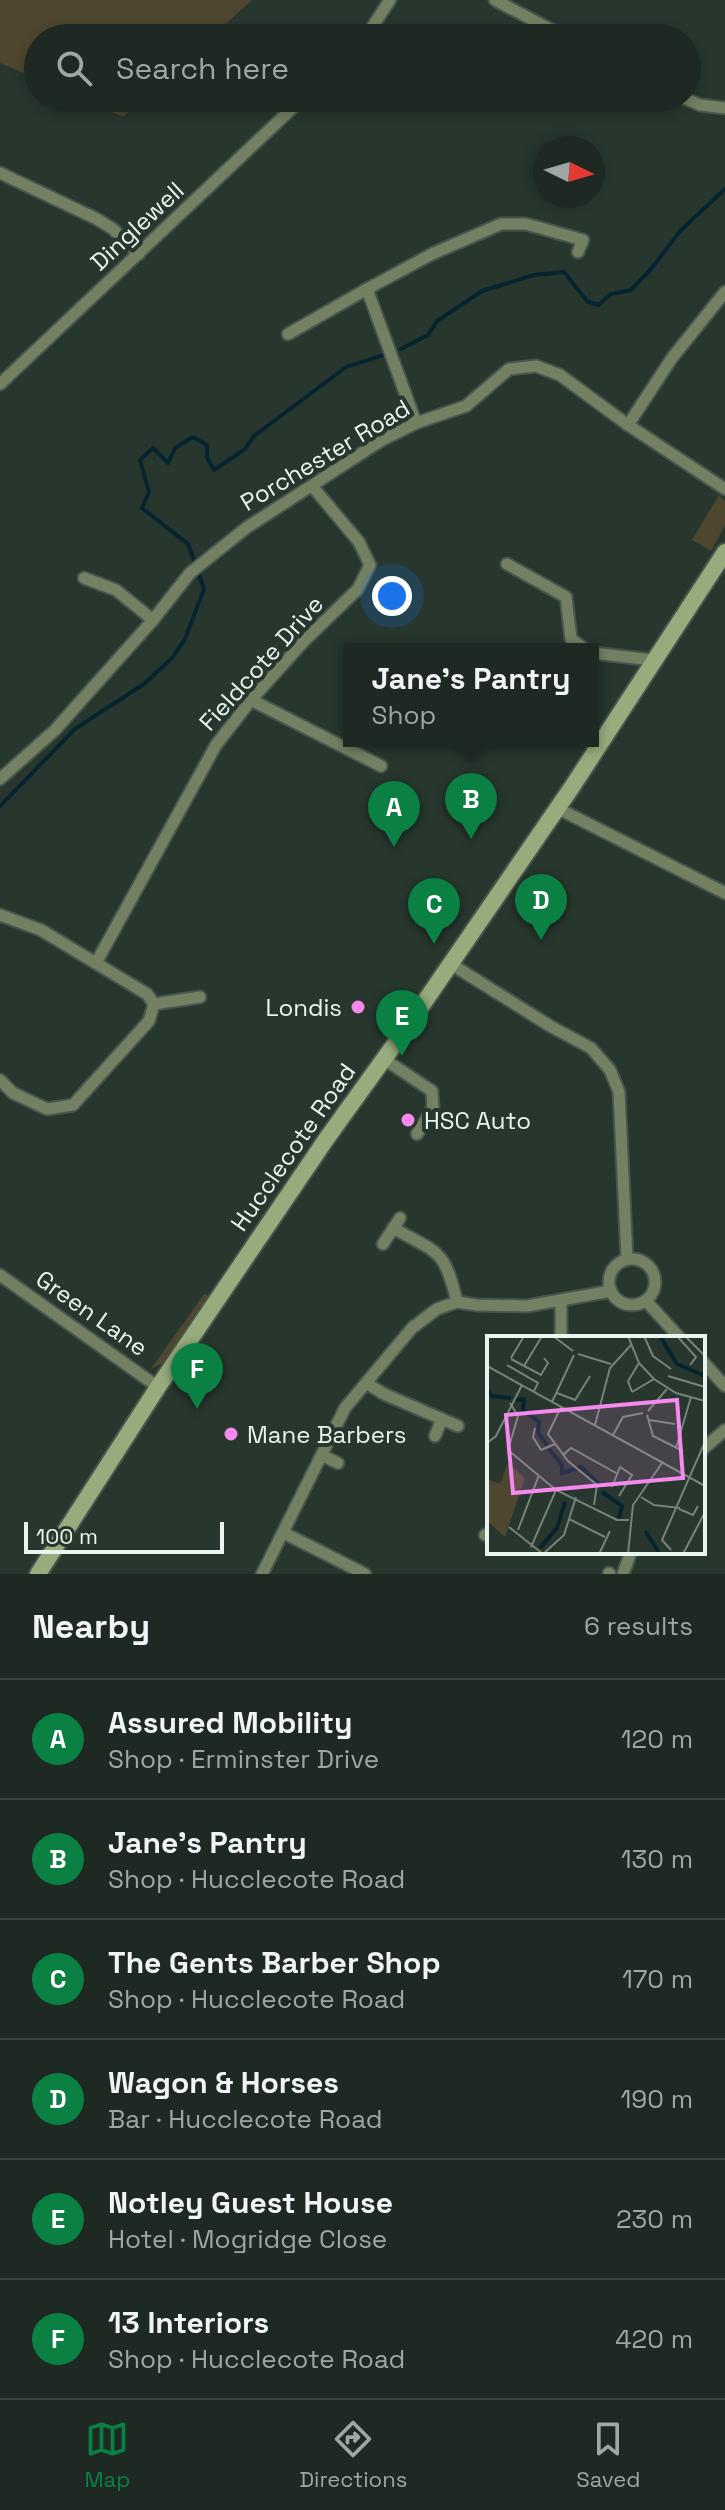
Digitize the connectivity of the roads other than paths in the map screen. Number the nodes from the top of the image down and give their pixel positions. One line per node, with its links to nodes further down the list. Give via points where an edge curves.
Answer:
1 (390, 0): 3 (street)
2 (495, 0): 4 (street)
3 (374, 24)
4 (540, 24)
5 (701, 105): 6 (street)
6 (725, 108)
7 (288, 112): 10 (street, Dinglewell)
8 (0, 173): 10 (street, via 97,219)
9 (578, 252): 11 (street, via 583,240 526,224 501,224)
10 (139, 254): 14 (street, Dinglewell)
11 (367, 289): 13 (street); 15 (street)
12 (725, 292): 16 (street)
13 (288, 334)
14 (0, 384)
15 (416, 423): 16 (street, Porchester Road, via 466,406 509,369 536,366 560,375); 17 (street, Porchester Road)
16 (628, 425): 18 (street, Porchester Road)
17 (312, 486): 22 (street, Porchester Road, via 196,568); 26 (street, Fieldcote Drive, via 359,542 370,565 358,589)
18 (725, 489)
19 (725, 552): 25 (street, Hucclecote Road)
20 (507, 564): 23 (street, via 566,597 571,639)
21 (84, 578): 22 (street, via 116,590)
22 (153, 620): 32 (street, Porchester Road, via 55,730)
23 (577, 643)
24 (599, 654): 25 (street)
25 (653, 660): 27 (street, Hucclecote Road)
26 (251, 700): 28 (street); 36 (street, Fieldcote Drive, via 216,745)
27 (599, 743)
28 (343, 747)
29 (344, 747): 31 (street)
30 (597, 747): 33 (street, Hucclecote Road)
31 (381, 766)
32 (0, 779)
33 (557, 808): 34 (street); 37 (street, Hucclecote Road)
34 (725, 893)
35 (0, 915): 36 (street, via 41,930)
36 (96, 963): 39 (street, via 147,994)
37 (451, 964): 40 (street, Hucclecote Road); 44 (street, via 591,1048 610,1070 619,1092)
38 (200, 997): 39 (street)
39 (154, 1004): 41 (street, via 149,1021 73,1105 47,1109 13,1093)
40 (384, 1059): 42 (street, via 432,1091 433,1108); 55 (street, Hucclecote Road)
41 (0, 1080)
42 (417, 1134)
43 (383, 1244): 48 (street, via 396,1223 440,1254)
44 (627, 1259): 46 (street, via 611,1271); 47 (street, via 651,1267 655,1288)
45 (0, 1275): 55 (street, Green Lane)
46 (611, 1291): 47 (street, via 627,1305); 49 (street)
47 (646, 1301): 51 (street)
48 (457, 1302): 49 (street); 53 (street, via 412,1328)
49 (561, 1302): 50 (street)
50 (561, 1336)
51 (678, 1336)
52 (705, 1364): 54 (street)
53 (366, 1383): 56 (street); 61 (street, via 345,1408)
54 (725, 1386)
55 (158, 1387): 65 (street, Hucclecote Road)
56 (442, 1419): 57 (street); 59 (street)
57 (458, 1426)
58 (725, 1430): 60 (street)
59 (435, 1436)
60 (705, 1447)
61 (323, 1456): 62 (street); 63 (street)
62 (338, 1463)
63 (284, 1533): 66 (street); 67 (street)
64 (630, 1554): 68 (street)
65 (38, 1574)
66 (262, 1574)
67 (365, 1574)
68 (623, 1574)

